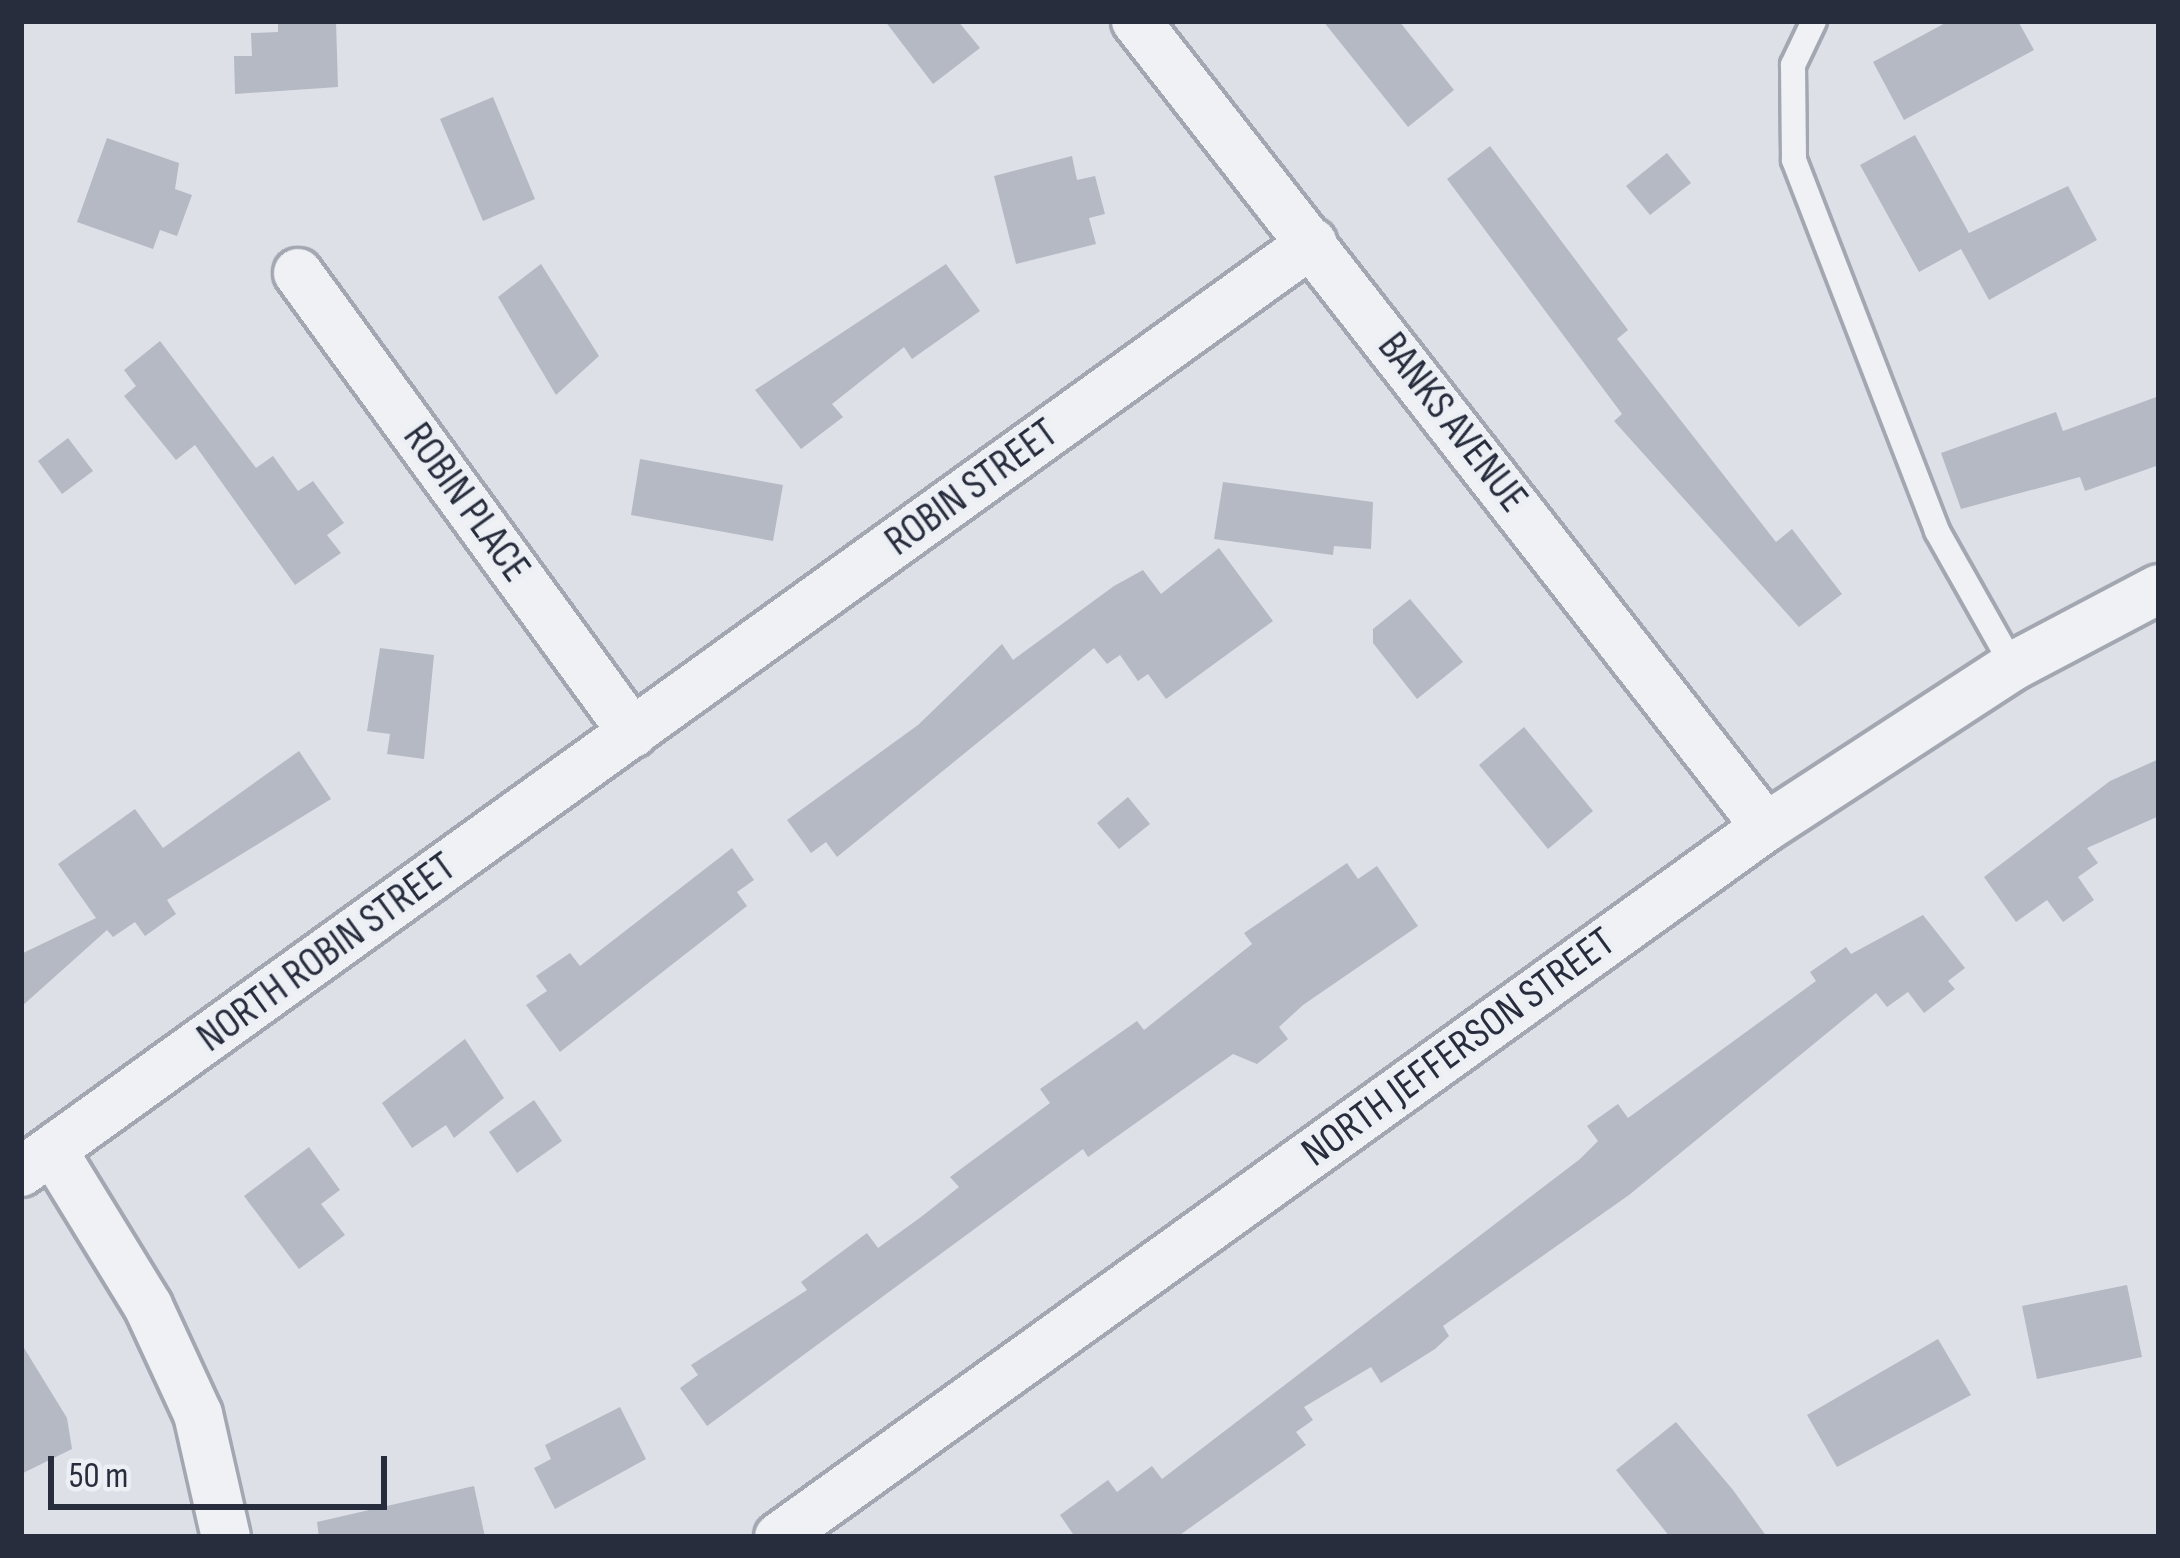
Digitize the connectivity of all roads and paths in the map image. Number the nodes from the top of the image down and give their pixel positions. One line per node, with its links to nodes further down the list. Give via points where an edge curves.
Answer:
1 (1136, 21): 3 (street, BANKS AVENUE)
2 (1814, 21): 6 (lane, via 1793,65 1794,160 1937,531)
3 (1312, 243): 7 (street, ROBIN STREET); 8 (street, BANKS AVENUE)
4 (298, 273): 7 (street, ROBIN PLACE)
5 (2159, 589): 6 (street, NORTH JEFFERSON STREET)
6 (2013, 666): 8 (street, NORTH JEFFERSON STREET)
7 (633, 734): 9 (street, NORTH ROBIN STREET)
8 (1766, 827): 11 (street, NORTH JEFFERSON STREET)
9 (37, 1162): 10 (street, via 148,1306 198,1414)
10 (226, 1537)
11 (779, 1537)

